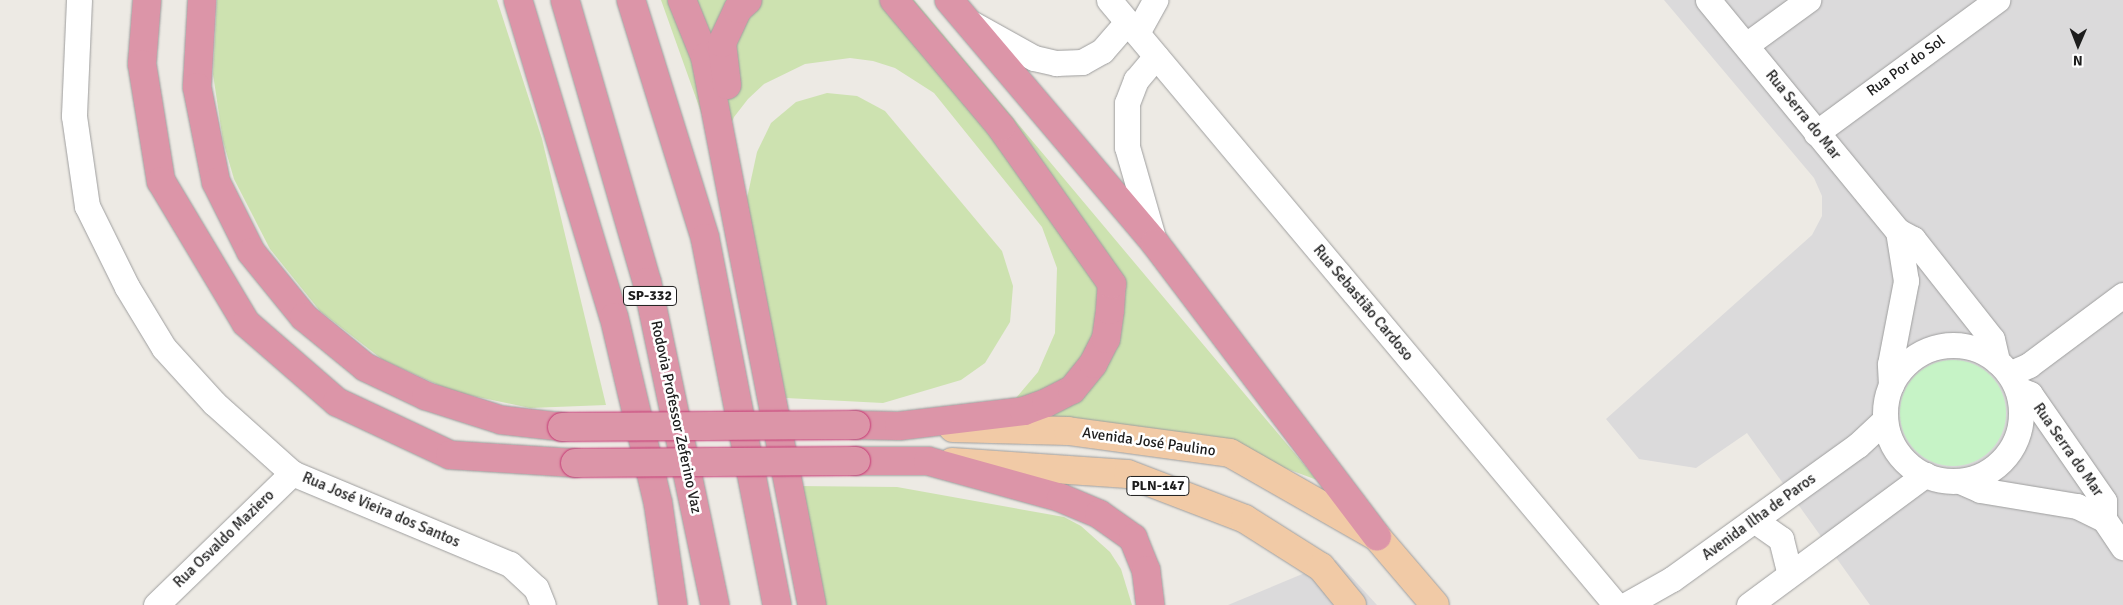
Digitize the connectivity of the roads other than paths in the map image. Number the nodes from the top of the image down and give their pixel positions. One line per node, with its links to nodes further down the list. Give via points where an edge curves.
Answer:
1 (79, 0): 30 (street, Rua José Vieira dos Santos, via 74,116 87,206 127,287 164,348 214,403)
2 (147, 0): 29 (highway, bridge, via 142,64 161,181 246,323 337,402 450,455 575,463)
3 (202, 0): 28 (highway, bridge, via 197,88 216,182 251,252 304,317 364,367 426,396 501,420 562,427)
4 (518, 0): 40 (highway, via 614,317 658,503)
5 (565, 0): 41 (highway, Rodovia Professor Zeferino Vaz / SP-332, via 647,282)
6 (631, 0): 42 (highway, via 705,238)
7 (682, 0): 21 (highway, via 705,57)
8 (748, 0): 21 (highway, via 738,9 722,43 737,178)
9 (894, 0): 28 (highway, via 1001,127 1112,284 1106,339 1072,390 1024,411)
10 (949, 0): 16 (highway)
11 (1110, 0): 17 (street, Rua Sebastião Cardoso)
12 (1154, 0): 17 (street)
13 (1708, 0): 18 (street, Rua Serra do Mar)
14 (1808, 0): 18 (street)
15 (1997, 0): 20 (street, Rua Por do Sol)
16 (968, 22): 17 (street, via 1034,58 1056,63 1082,62); 23 (highway)
17 (1132, 27): 19 (street, Rua Sebastião Cardoso)
18 (1746, 45): 20 (street, Rua Serra do Mar)
19 (1156, 56): 23 (street, via 1136,80 1127,103 1127,147); 47 (street, Rua Sebastião Cardoso)
20 (1816, 133): 22 (street, Rua Serra do Mar)
21 (734, 201): 43 (highway)
22 (1898, 231): 25 (street, Rua Serra do Mar, via 1913,239 1992,339); 26 (street, via 1906,281 1890,364)
23 (1155, 244): 35 (highway)
24 (2123, 295): 25 (street, via 2029,365)
25 (2008, 375): 26 (street, via 1973,348 1947,345 1914,358); 32 (street, via 2021,424 2006,457 1985,473); 33 (street, Rua Serra do Mar, via 2030,394 2104,502)
26 (1891, 385): 27 (street)
27 (1885, 420): 31 (street, via 1897,453); 34 (street, Avenida Ilha de Paros)
28 (899, 426): 35 (main road, Avenida José Paulino, via 1068,431 1230,453)
29 (928, 461): 44 (highway, via 1060,498 1099,514 1133,538 1146,570); 45 (main road, PLN-147, via 1128,474 1245,520 1321,567)
30 (292, 473): 38 (street, Rua Osvaldo Maziero); 39 (street, Rua José Vieira dos Santos, via 510,564 536,588)
31 (1925, 475): 32 (street); 37 (street)
32 (1960, 481): 33 (street, Rua Serra do Mar, via 1980,490 2077,506)
33 (2104, 519): 36 (street, Rua Serra do Mar)
34 (1754, 520): 37 (street, via 1781,539); 48 (street, Avenida Ilha de Paros, via 1672,579)
35 (1377, 537): 46 (main road, Avenida José Paulino)
36 (2123, 547)
37 (1790, 574): 49 (street)
38 (156, 605)
39 (543, 605)
40 (673, 605)
41 (715, 605)
42 (777, 605)
43 (812, 605)
44 (1150, 605)
45 (1352, 605)
46 (1435, 605)
47 (1616, 605)
48 (1626, 605)
49 (1748, 605)

